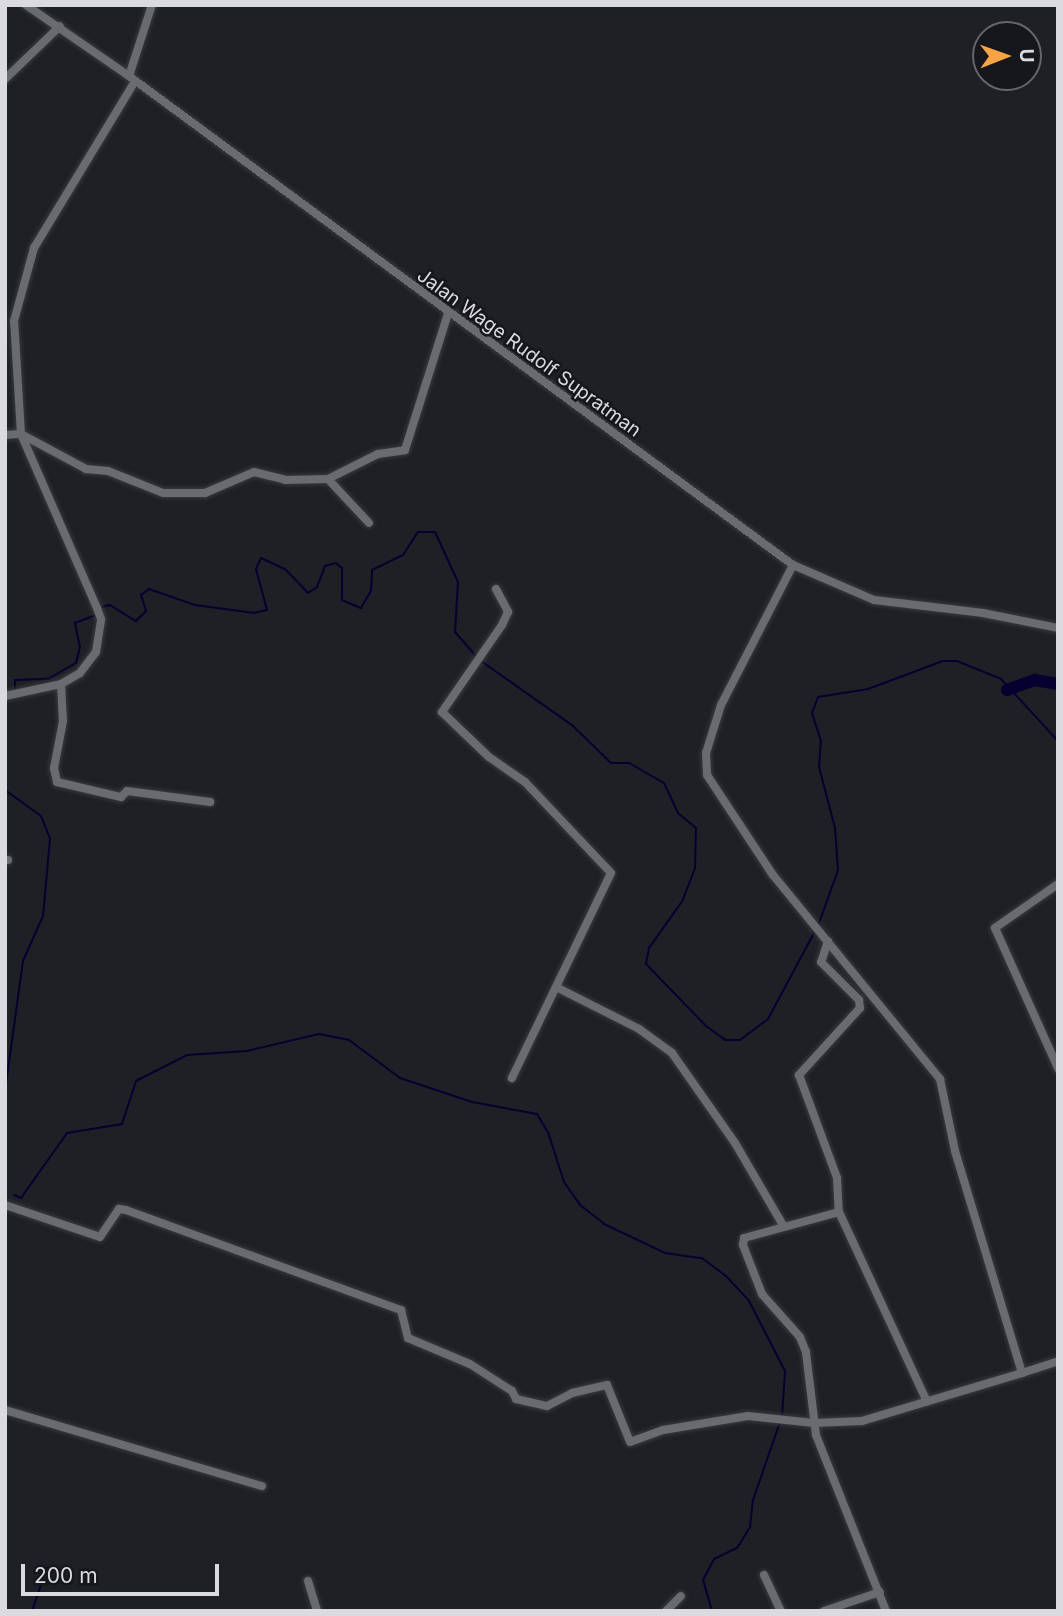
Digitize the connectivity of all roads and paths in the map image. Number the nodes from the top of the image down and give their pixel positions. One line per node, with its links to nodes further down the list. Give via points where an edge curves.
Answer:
1 (26, 5): 3 (street, Jalan Wage Rudolf Supratman)
2 (152, 5): 4 (street)
3 (61, 26): 4 (street, Jalan Wage Rudolf Supratman); 5 (street)
4 (132, 78): 6 (street, Jalan Wage Rudolf Supratman); 7 (street, via 27,264 13,339)
5 (5, 79)
6 (448, 314): 9 (street, via 405,450 378,454); 11 (street, Jalan Wage Rudolf Supratman)
7 (21, 433): 8 (street); 9 (street, via 86,468 108,471 163,494 205,493 254,472 285,480); 14 (street, via 98,612 96,652 89,664)
8 (5, 435)
9 (328, 479): 10 (street)
10 (369, 523)
11 (793, 565): 13 (street, Jalan Wage Rudolf Supratman, via 874,600 994,614); 18 (street, via 721,705 704,761 707,775 738,822)
12 (496, 589): 19 (street, via 508,612 495,639 442,712 474,744 525,782 611,873)
13 (1058, 628)
14 (61, 684): 15 (street); 16 (street, via 63,721 54,768 57,782 121,797 127,791)
15 (5, 696)
16 (210, 802)
17 (1058, 884): 20 (street, via 995,928)
18 (825, 939): 23 (street, via 821,962 859,1000 860,1008 800,1075 837,1178); 26 (street, via 940,1079 955,1151)
19 (558, 988): 21 (street); 24 (street, via 639,1029 672,1053 735,1143)
20 (1058, 1068)
21 (512, 1079)
22 (6, 1207): 29 (street, via 100,1237 118,1211 126,1210 401,1310 408,1338 470,1364 512,1391 516,1399 547,1406 572,1393 607,1385 630,1442 660,1430 712,1420)
23 (839, 1212): 24 (street); 27 (street)
24 (784, 1227): 29 (street, via 750,1235 743,1245 762,1294 800,1337 806,1352)
25 (1058, 1361): 26 (street)
26 (1022, 1373): 27 (street)
27 (927, 1402): 29 (street, via 862,1421)
28 (5, 1410): 30 (street)
29 (814, 1423): 33 (street)
30 (262, 1486)
31 (764, 1575): 37 (street)
32 (309, 1581): 35 (street)
33 (880, 1592): 38 (street); 39 (street)
34 (681, 1596): 36 (street)
35 (317, 1611)
36 (666, 1611)
37 (781, 1611)
38 (824, 1611)
39 (886, 1611)

